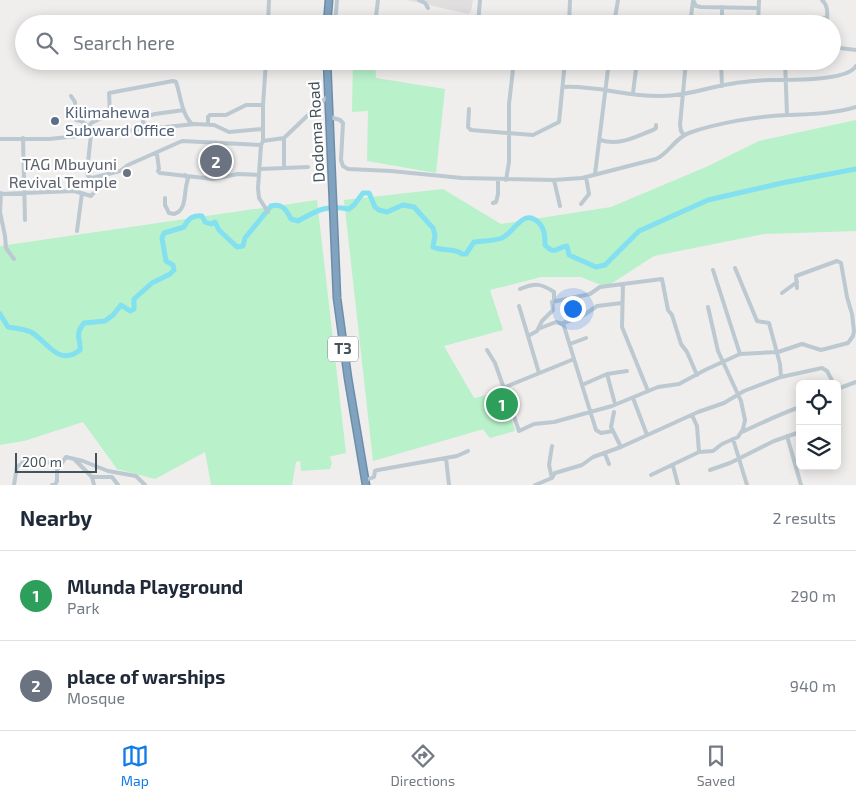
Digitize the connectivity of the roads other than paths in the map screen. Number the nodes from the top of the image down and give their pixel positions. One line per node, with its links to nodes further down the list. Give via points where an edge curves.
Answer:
1 (269, 0): 15 (street)
2 (329, 0): 16 (highway)
3 (337, 0): 17 (street)
4 (378, 0): 18 (street)
5 (419, 0): 13 (street)
6 (480, 0): 19 (street)
7 (570, 0): 20 (street)
8 (618, 0): 21 (street)
9 (759, 0): 14 (street)
10 (822, 0): 25 (street)
11 (693, 1): 12 (street, via 696,6); 22 (street)
12 (722, 7): 14 (street); 23 (street)
13 (428, 8)
14 (758, 8): 24 (street)
15 (268, 15)
16 (328, 15)
17 (336, 15)
18 (376, 15)
19 (479, 15)
20 (569, 15)
21 (616, 15)
22 (691, 15)
23 (722, 15)
24 (759, 15)
25 (827, 15)
26 (841, 48): 27 (street)
27 (856, 50)
28 (856, 66): 38 (street, via 833,77)
29 (265, 70): 48 (street)
30 (327, 70): 47 (highway, Dodoma Road / T3)
31 (513, 70): 61 (street)
32 (564, 70): 39 (street)
33 (608, 70): 42 (street)
34 (636, 70): 44 (street)
35 (685, 70): 41 (street)
36 (722, 70): 40 (street)
37 (785, 70): 38 (street)
38 (785, 81): 40 (street, via 751,81); 52 (street)
39 (562, 86): 42 (street); 61 (street, via 559,122 533,135)
40 (722, 86): 43 (street)
41 (683, 88): 43 (street); 45 (street)
42 (605, 90): 44 (street); 66 (street)
43 (690, 92): 45 (street)
44 (633, 93): 45 (street)
45 (682, 94): 62 (street, via 680,128)
46 (71, 96): 56 (street, via 75,102 76,120)
47 (327, 97): 53 (highway, Dodoma Road / T3); 64 (street)
48 (263, 105): 55 (street, via 246,105 226,115 210,115); 59 (street)
49 (856, 107): 52 (street, via 819,114)
50 (469, 109): 61 (street, via 468,127 471,130)
51 (184, 110): 54 (street); 56 (street, via 176,82 140,86 109,92 110,114); 58 (street, via 144,117)
52 (787, 115): 62 (street, via 736,122)
53 (328, 116): 77 (street, via 343,123 341,160 346,168); 152 (highway, Dodoma Road / T3, via 340,323)
54 (192, 124): 55 (street); 58 (street)
55 (208, 124): 59 (street, via 229,132)
56 (90, 126): 60 (street)
57 (656, 126): 66 (street, via 628,140 611,143)
58 (147, 128): 60 (street)
59 (262, 129): 67 (street)
60 (92, 134): 63 (street, via 49,139); 75 (street, via 87,175)
61 (510, 134): 78 (street)
62 (684, 135): 72 (street, via 656,159)
63 (23, 138): 65 (street); 80 (street)
64 (284, 138): 67 (street); 70 (street)
65 (0, 139)
66 (600, 140): 72 (street)
67 (262, 143): 68 (street, via 184,141); 71 (street)
68 (157, 154): 73 (street, via 158,172); 75 (street)
69 (308, 167): 70 (street)
70 (284, 168): 71 (street)
71 (260, 169): 74 (street)
72 (595, 174): 76 (street)
73 (185, 175): 74 (street, via 213,178); 83 (street, via 188,180 179,213 169,212)
74 (259, 175): 88 (street, via 258,195)
75 (98, 177): 81 (street, via 98,188 94,194)
76 (586, 177): 79 (street); 85 (street, via 589,194)
77 (498, 180): 78 (street); 84 (street, via 498,194)
78 (506, 180): 79 (street)
79 (554, 180): 86 (street)
80 (24, 192): 81 (street); 82 (street); 89 (street)
81 (82, 193): 90 (street)
82 (1, 194): 87 (street)
83 (165, 198)
84 (493, 203)
85 (581, 204)
86 (560, 206)
87 (0, 212): 91 (street, via 6,248)
88 (268, 212)
89 (25, 220)
90 (77, 231)
91 (14, 259)
92 (735, 268): 109 (street, via 757,321 769,323)
93 (713, 270): 110 (street)
94 (797, 282): 96 (street); 98 (street); 109 (street, via 799,275 837,261 841,263 852,314 853,336 848,343 821,350 802,344)
95 (623, 284): 99 (street, via 600,287 590,294); 100 (street); 116 (street, via 662,279 668,310)
96 (797, 288)
97 (520, 289): 99 (street, via 541,284 554,292)
98 (782, 293)
99 (554, 301): 104 (street, via 553,310)
100 (622, 303): 103 (street, via 597,306); 123 (street, via 622,327)
101 (519, 306): 105 (street)
102 (708, 307): 112 (street, via 718,352)
103 (562, 324): 104 (street, via 556,322); 107 (street)
104 (538, 329): 105 (street)
105 (528, 336): 114 (street)
106 (586, 338): 107 (street)
107 (570, 344): 111 (street)
108 (487, 350): 121 (street)
109 (776, 352): 110 (street); 117 (street)
110 (740, 354): 112 (street)
111 (574, 359): 114 (street); 120 (street)
112 (724, 362): 116 (street); 124 (street)
113 (627, 370): 115 (street)
114 (539, 373): 121 (street)
115 (607, 374): 120 (street); 126 (street)
116 (697, 375): 123 (street, via 680,384)
117 (781, 377): 118 (street, via 822,368); 124 (street)
118 (832, 380)
119 (856, 382): 122 (street)
120 (582, 385): 129 (street)
121 (503, 388): 129 (street, via 519,431 534,424)
122 (841, 388)
123 (648, 391): 125 (street)
124 (739, 396): 130 (street); 132 (street, via 746,416)
125 (633, 398): 126 (street); 134 (street)
126 (615, 404): 129 (street)
127 (796, 408): 132 (street)
128 (614, 412): 131 (street)
129 (590, 413): 131 (street, via 599,432)
130 (692, 415): 134 (street); 140 (street, via 697,426)
131 (613, 431): 138 (street)
132 (742, 432): 136 (street)
133 (796, 433): 135 (street)
134 (647, 435): 138 (street)
135 (787, 436): 143 (street); 163 (street)
136 (733, 439): 140 (street, via 713,451); 143 (street)
137 (552, 446): 151 (street)
138 (621, 447): 141 (street)
139 (468, 451): 142 (street)
140 (699, 452): 147 (street)
141 (605, 454): 146 (street); 151 (street, via 555,473)
142 (446, 458): 152 (street, via 378,470); 159 (street)
143 (740, 458): 148 (street); 162 (street)
144 (74, 459): 145 (street, via 64,457); 150 (street); 158 (street, via 108,471 136,476)
145 (60, 464): 154 (street, via 23,459 17,466); 155 (street, via 56,472 57,481)
146 (609, 464)
147 (673, 466): 149 (street); 161 (street)
148 (710, 470)
149 (650, 476)
150 (92, 477): 156 (street); 157 (street, via 112,477)
151 (552, 478): 153 (street)
152 (366, 482)
153 (544, 484): 160 (street)
154 (14, 485)
155 (52, 485)
156 (94, 485)
157 (118, 485)
158 (146, 485)
159 (449, 485)
160 (535, 485)
161 (678, 485)
162 (747, 485)
163 (801, 485)

